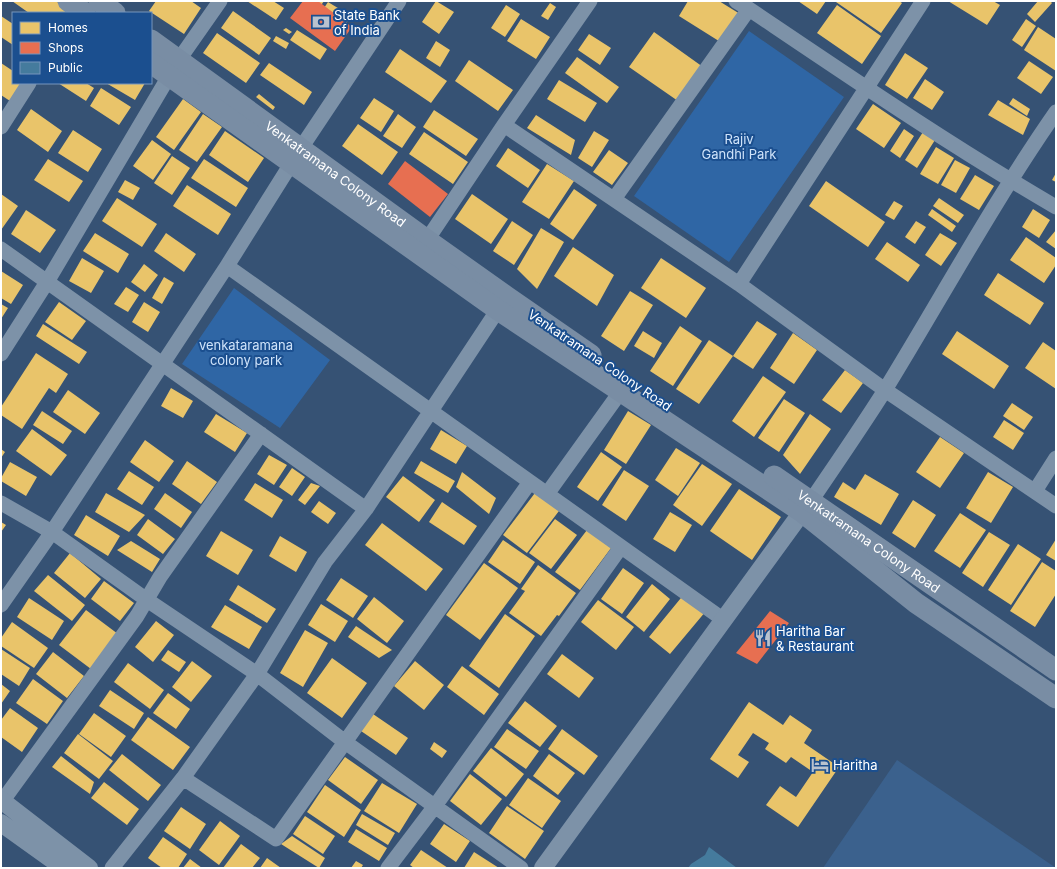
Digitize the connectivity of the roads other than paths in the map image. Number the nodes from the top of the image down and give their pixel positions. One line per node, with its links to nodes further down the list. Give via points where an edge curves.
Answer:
1 (99, 1): 8 (main road)
2 (220, 1): 11 (street)
3 (399, 1): 17 (street)
4 (590, 1): 15 (street)
5 (736, 1): 7 (street)
6 (923, 1): 13 (street)
7 (749, 10): 13 (street); 19 (street)
8 (114, 12)
9 (152, 41): 11 (main road, Venkatramana Colony Road)
10 (152, 63): 11 (main road)
11 (174, 69): 17 (main road, Venkatramana Colony Road); 24 (street)
12 (28, 84): 16 (street)
13 (866, 88): 18 (street); 25 (street)
14 (1056, 112): 18 (street)
15 (504, 125): 19 (street); 21 (street)
16 (1, 127)
17 (296, 156): 21 (main road, Venkatramana Colony Road); 23 (street); 26 (main road)
18 (1011, 181): 20 (street); 29 (street)
19 (614, 199): 25 (street)
20 (1056, 208)
21 (427, 240): 26 (main road, Venkatramana Colony Road)
22 (1, 249): 24 (street)
23 (227, 266): 28 (street); 31 (street)
24 (47, 282): 27 (street); 28 (street)
25 (739, 284): 29 (street)
26 (502, 303): 30 (main road); 31 (street); 38 (main road, Venkatramana Colony Road, via 627,379)
27 (1, 354)
28 (162, 364): 32 (street); 41 (street)
29 (885, 390): 35 (street); 38 (street)
30 (621, 391): 36 (street); 38 (main road)
31 (431, 411): 34 (street); 40 (street)
32 (261, 434): 40 (street); 43 (street, via 160,577)
33 (1056, 458): 35 (street)
34 (530, 482): 36 (street); 49 (street)
35 (1035, 491): 39 (street)
36 (547, 494): 42 (street)
37 (1, 503): 41 (street)
38 (806, 506): 45 (street); 46 (main road, Venkatramana Colony Road); 48 (main road, via 916,603)
39 (1056, 506)
40 (366, 509): 47 (street, via 324,562)
41 (52, 532): 43 (street); 44 (street)
42 (621, 547): 45 (street); 52 (street)
43 (147, 600): 47 (street); 51 (street, via 103,664)
44 (1, 605)
45 (724, 620): 59 (street)
46 (1056, 670)
47 (257, 674): 49 (street); 50 (street)
48 (1056, 698)
49 (345, 742): 50 (street, via 276,838); 52 (street)
50 (182, 778): 56 (street)
51 (1, 801): 55 (street)
52 (435, 806): 57 (street); 58 (street)
53 (1, 823): 54 (street)
54 (64, 868)
55 (89, 868)
56 (112, 868)
57 (388, 868)
58 (521, 868)
59 (543, 868)

